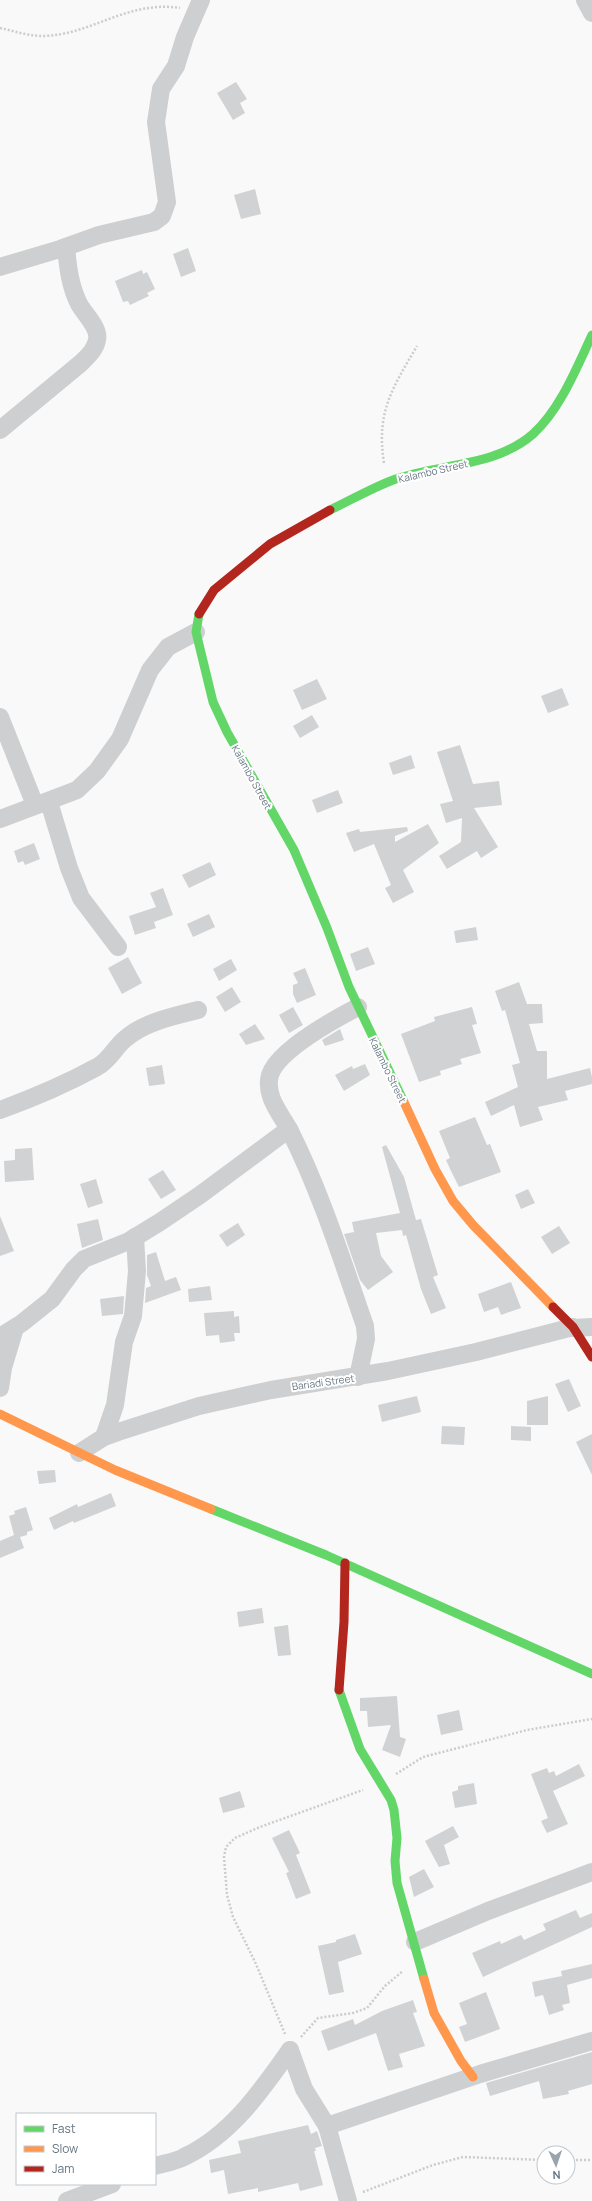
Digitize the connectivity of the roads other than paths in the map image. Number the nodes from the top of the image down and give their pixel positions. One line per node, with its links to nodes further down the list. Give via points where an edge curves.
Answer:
1 (585, 0): 3 (street)
2 (199, 6): 4 (street, via 176,66 161,89 156,122 167,202 162,216 154,222 99,235)
3 (592, 13)
4 (66, 247): 5 (street); 7 (street, via 68,273 73,292 94,326 98,339 93,351 81,363)
5 (0, 267)
6 (592, 335): 8 (street, Kalambo Street, via 569,384 534,433 515,447 488,458 394,480 270,544 214,590 199,614)
7 (0, 430)
8 (196, 632): 10 (street, via 168,647 150,670 120,739 97,771 77,790); 13 (street, Kalambo Street, via 213,702 227,732 294,850)
9 (0, 717): 10 (street)
10 (42, 803): 11 (street); 12 (street, via 82,898)
11 (0, 819)
12 (118, 947)
13 (358, 1007): 16 (street, via 298,1044 282,1058 270,1075 274,1104); 18 (street, Kalambo Street, via 453,1201 473,1225)
14 (198, 1010): 15 (street, via 140,1029 126,1038 99,1066 37,1096)
15 (0, 1110)
16 (289, 1129): 17 (street, via 200,1195); 22 (street, via 310,1173 365,1326 366,1339)
17 (135, 1237): 20 (street, via 84,1259 52,1299); 25 (street, via 137,1283 133,1316 124,1342 115,1405)
18 (574, 1327): 19 (street, Bariadi Street); 21 (street, Kalambo Street); 22 (street, Bariadi Street, via 476,1352)
19 (592, 1327)
20 (8, 1332): 23 (street)
21 (592, 1357)
22 (358, 1377): 25 (street, Bariadi Street, via 200,1406)
23 (0, 1388)
24 (0, 1410): 26 (street)
25 (104, 1438): 26 (street, Bariadi Street)
26 (79, 1453): 27 (street)
27 (345, 1563): 28 (street); 30 (street, via 339,1694 355,1738 394,1810 397,1883)
28 (592, 1674)
29 (592, 1872): 30 (street, via 488,1911)
30 (416, 1946): 32 (street, via 434,2013)
31 (592, 2041): 32 (street)
32 (473, 2077): 33 (street)
33 (327, 2126): 34 (street, via 304,2088 290,2050 253,2100 223,2132 183,2158); 36 (street)
34 (156, 2166)
35 (109, 2185): 37 (street)
36 (345, 2200)
37 (67, 2201)

